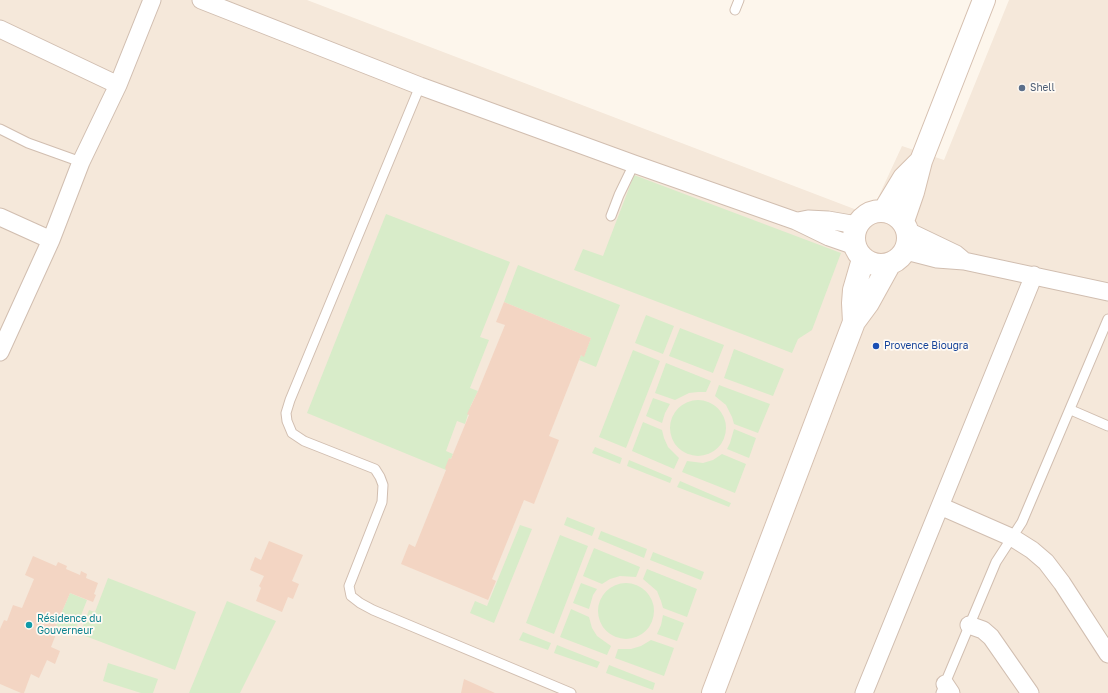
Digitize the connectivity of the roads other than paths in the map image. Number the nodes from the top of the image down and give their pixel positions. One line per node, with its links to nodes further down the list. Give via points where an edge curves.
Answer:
1 (152, 0): 7 (street)
2 (201, 0): 8 (street)
3 (739, 0): 5 (lane)
4 (984, 0): 14 (main road, via 921,161)
5 (735, 10)
6 (0, 29): 7 (street)
7 (118, 85): 10 (street)
8 (420, 86): 11 (street); 29 (lane, via 290,400 286,413 287,421 292,433 304,441 375,469 384,485 382,502 349,586 351,596 374,610)
9 (0, 129): 10 (lane, via 28,143)
10 (81, 162): 15 (street)
11 (634, 164): 12 (lane); 16 (street, via 796,221 828,220)
12 (611, 216)
13 (0, 217): 15 (street)
14 (898, 236): 16 (main road, via 880,266 871,264); 16 (main road, via 874,212 864,217); 17 (street, via 937,259 964,261); 20 (main road, via 871,298)
15 (51, 240): 21 (street)
16 (858, 244): 20 (main road)
17 (1034, 275): 18 (street); 24 (street)
18 (1108, 292)
19 (1108, 319): 22 (lane)
20 (854, 322): 30 (main road)
21 (0, 352)
22 (1071, 410): 23 (lane); 25 (lane)
23 (1108, 426)
24 (940, 506): 25 (street); 31 (street)
25 (1013, 538): 26 (lane, via 996,562); 27 (street, via 1032,550 1053,570)
26 (970, 625): 28 (lane); 32 (street, via 983,630 991,637)
27 (1108, 654)
28 (946, 690)
29 (571, 693)
30 (713, 693)
31 (864, 693)
32 (1030, 693)

